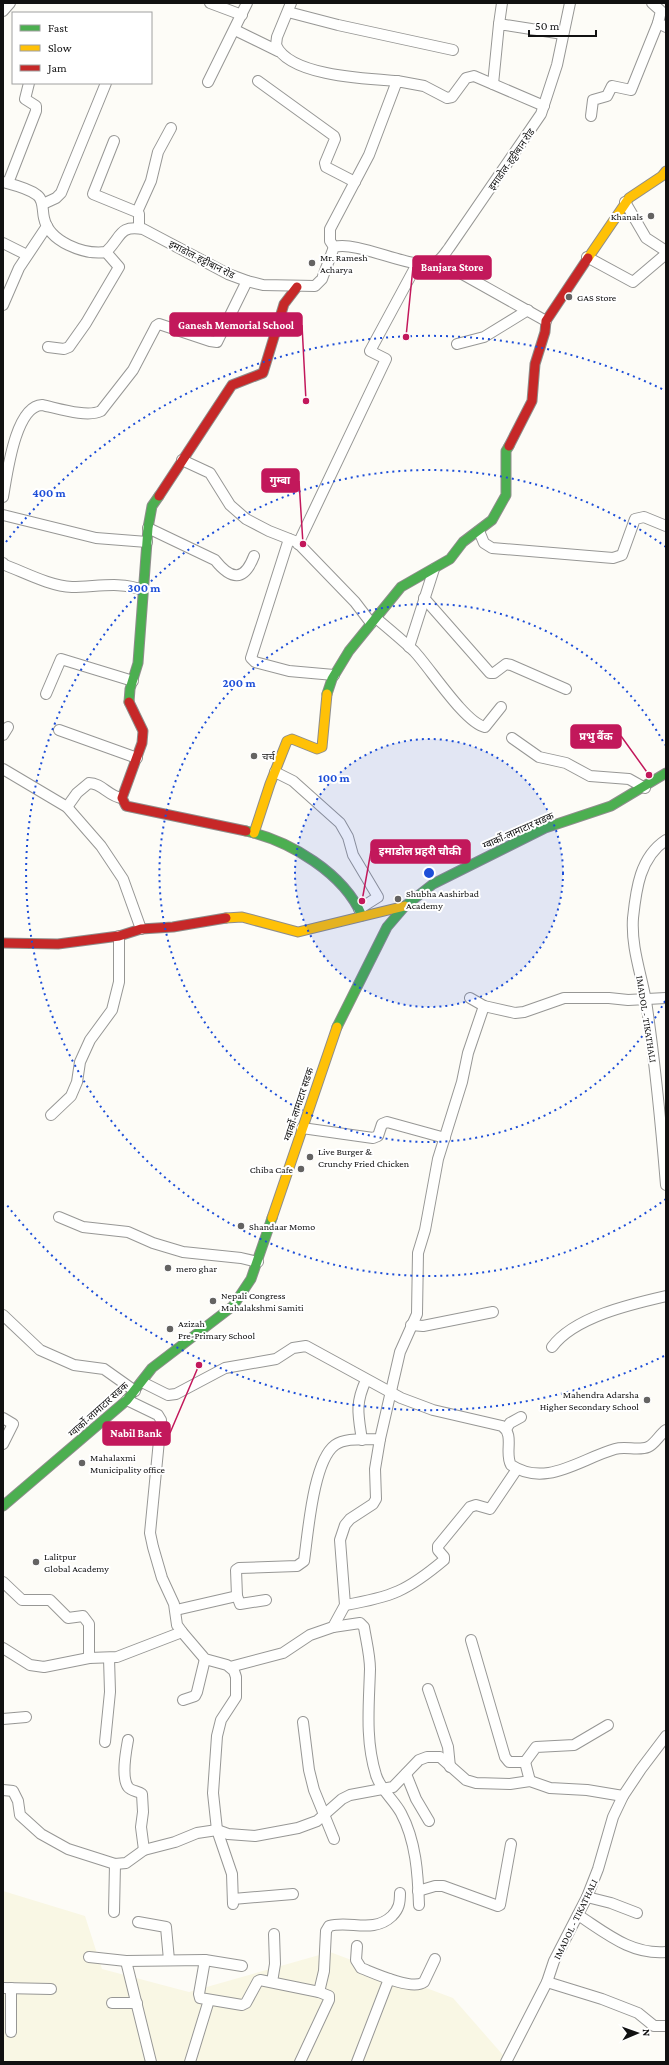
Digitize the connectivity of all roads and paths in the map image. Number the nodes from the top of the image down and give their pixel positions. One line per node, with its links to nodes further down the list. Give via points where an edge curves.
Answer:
1 (10, 3): 8 (street)
2 (210, 3): 9 (street)
3 (247, 3): 9 (street)
4 (502, 3): 10 (street)
5 (570, 3): 13 (street, इमाडोल-हट्टीबान रोड)
6 (652, 3): 11 (street, via 661,11)
7 (289, 7): 14 (street, via 338,25); 15 (street, via 277,37)
8 (3, 11)
9 (242, 15): 12 (street)
10 (499, 24): 13 (street); 21 (street)
11 (662, 25): 23 (street, via 632,90 612,86 607,96 593,100)
12 (235, 30): 15 (street); 17 (street)
13 (563, 34): 22 (street, इमाडोल-हट्टीबान रोड, via 552,84)
14 (453, 50)
15 (278, 51): 18 (street, via 305,67 330,75)
16 (258, 81): 27 (street, via 334,136 324,163 326,167)
17 (208, 82)
18 (398, 82): 21 (street, via 424,86 447,98 452,97 466,78 474,76); 27 (street, via 369,155)
19 (30, 84): 28 (street, via 25,99 36,106 36,111)
20 (106, 84): 30 (street, via 61,193)
21 (493, 84): 22 (street)
22 (544, 106): 41 (street, इमाडोल-हट्टीबान रोड, via 532,130 511,156)
23 (591, 116)
24 (172, 128): 31 (street, via 158,152 151,181)
25 (114, 141): 31 (street, via 93,194)
26 (666, 172): 29 (street)
27 (355, 182): 35 (street, via 330,229 330,241)
28 (6, 183): 30 (street, via 26,189 38,196)
29 (625, 202): 36 (street, via 646,238); 40 (street)
30 (43, 204): 32 (street)
31 (137, 212): 33 (street)
32 (47, 226): 37 (street, via 50,232 68,245 95,253); 39 (street)
33 (139, 228): 37 (street, via 122,230); 43 (street, इमाडोल-हट्टीबान रोड)
34 (3, 242): 39 (street)
35 (334, 247): 42 (street, via 341,245 360,248); 44 (street, इमाडोल-हट्टीबान रोड, via 322,279 315,286)
36 (666, 251)
37 (106, 252): 50 (street, via 119,267 86,323 69,347)
38 (666, 254): 40 (street, via 633,282)
39 (26, 255): 45 (street)
40 (587, 257): 48 (street)
41 (439, 261): 42 (street, via 428,265); 47 (street)
42 (417, 264): 59 (street, via 370,351 386,359)
43 (246, 281): 44 (street, इमाडोल-हट्टीबान रोड); 52 (street, via 217,342 210,342 159,324 156,326 133,370 101,411 95,414 42,405 34,406 27,411 15,438)
44 (297, 287): 51 (street, via 284,304 263,373 232,385)
45 (6, 289): 46 (street)
46 (3, 305)
47 (528, 310): 48 (street); 49 (street, via 484,337)
48 (546, 321): 56 (street, via 535,364 532,401 506,451 508,489 492,520)
49 (456, 344)
50 (48, 347)
51 (182, 460): 55 (street, via 152,506); 57 (street, via 210,473 230,505 246,519)
52 (3, 497)
53 (3, 515): 58 (street, via 96,538)
54 (666, 526): 56 (street, via 644,517 635,519 622,555 613,558 492,548 484,543)
55 (148, 528): 58 (street); 60 (street, via 215,560 234,575 240,575 249,569)
56 (479, 531): 62 (street, via 462,542 450,559)
57 (289, 539): 59 (street); 67 (street, via 251,658 255,662 290,670)
58 (147, 542): 63 (street)
59 (298, 544): 65 (street)
60 (254, 556)
61 (4, 565): 63 (street, via 71,587 118,585)
62 (434, 569): 64 (street); 65 (street, via 407,582)
63 (143, 590): 68 (street, via 138,663)
64 (424, 598): 66 (street); 69 (street, via 490,673 506,664 511,665)
65 (374, 621): 66 (street); 67 (street)
66 (409, 647): 71 (street, via 476,723 485,727)
67 (334, 675): 76 (street, via 324,708 322,747 317,749 289,740)
68 (133, 681): 70 (street, via 61,659); 74 (street, via 129,702 143,731)
69 (566, 689)
70 (46, 694)
71 (501, 708)
72 (59, 730): 74 (street)
73 (512, 738): 78 (street, via 539,757 566,763 590,776 629,779)
74 (137, 758): 79 (street)
75 (3, 769): 80 (street)
76 (275, 772): 81 (street); 84 (street, via 293,781 340,823 348,837 353,855 378,897)
77 (666, 773): 78 (street, ग्वार्को-लामाटार सडक)
78 (644, 788): 83 (street, ग्वार्को-लामाटार सडक, via 611,806 545,828 506,846 433,884)
79 (122, 798): 80 (street, via 115,797 101,786 89,783); 81 (street, via 126,806)
80 (67, 807): 85 (street, via 101,846 123,879)
81 (254, 833): 84 (street, via 297,850 320,863)
82 (666, 840): 90 (street, IMADOL - TIKATHALI, via 658,845 646,860 641,873 633,918 635,954)
83 (404, 906): 84 (street); 93 (street, ग्वार्को-लामाटार सडक, via 387,927 339,1021)
84 (361, 913): 85 (street, via 298,932 242,917)
85 (141, 929): 86 (street)
86 (119, 936): 87 (street, via 58,944); 92 (street, via 119,982 112,1010 90,1040 80,1062 77,1082 71,1096)
87 (3, 943)
88 (470, 998): 91 (street)
89 (666, 998): 90 (street)
90 (646, 999): 91 (street, via 564,998 515,1013); 94 (street, IMADOL - TIKATHALI)
91 (484, 1006): 95 (street, via 468,1053)
92 (51, 1115)
93 (302, 1128): 95 (street, via 373,1138 378,1136 382,1124 387,1122); 98 (street, ग्वार्को-लामाटार सडक)
94 (664, 1130): 96 (street, IMADOL - TIKATHALI)
95 (445, 1138): 102 (street, via 438,1159 425,1230 418,1253 417,1314)
96 (666, 1185)
97 (59, 1216): 98 (street, via 83,1227 128,1232 183,1252)
98 (258, 1262): 105 (street, ग्वार्को-लामाटार सडक, via 234,1306 152,1368)
99 (666, 1296): 103 (street, via 635,1302 580,1324 568,1331)
100 (493, 1312): 102 (street, via 423,1326)
101 (3, 1316): 106 (street, via 40,1350 74,1365 104,1368)
102 (411, 1325): 107 (street, via 400,1352)
103 (552, 1347)
104 (366, 1380): 105 (street, via 306,1346 293,1348 276,1359 225,1368 176,1394 168,1395); 107 (street); 114 (street, via 358,1402)
105 (142, 1382): 106 (street, ग्वार्को-लामाटार सडक)
106 (135, 1391): 108 (street, ग्वार्को-लामाटार सडक)
107 (391, 1392): 111 (street, via 433,1410 489,1422); 113 (street)
108 (127, 1400): 117 (street, ग्वार्को-लामाटार सडक); 122 (street, via 158,1415 161,1420 150,1533 162,1578)
109 (521, 1417): 111 (street, via 510,1423)
110 (3, 1418): 115 (street, via 13,1424)
111 (506, 1429): 116 (street, via 508,1460)
112 (666, 1430): 116 (street, via 646,1448 616,1448 555,1473 543,1474)
113 (380, 1439): 114 (street); 121 (street, via 376,1499 373,1504 350,1519 342,1531 340,1540)
114 (362, 1440): 119 (street, via 345,1440 335,1444 327,1453 319,1472 302,1564 237,1569)
115 (3, 1444)
116 (517, 1469): 121 (street, via 490,1509 476,1505 470,1507 438,1546 444,1560 425,1576 411,1587 392,1595)
117 (3, 1506)
118 (3, 1582): 127 (street, via 22,1600 50,1600 68,1618 83,1616 89,1624)
119 (237, 1596): 120 (street, via 240,1604); 122 (street)
120 (266, 1600)
121 (345, 1605): 123 (street)
122 (176, 1610): 124 (street, via 177,1625)
123 (333, 1627): 130 (street, via 310,1635 282,1653); 145 (street, via 360,1623 364,1627 370,1668 368,1732 376,1776)
124 (182, 1632): 128 (street, via 132,1652); 129 (street)
125 (471, 1640): 140 (street, via 505,1757 509,1762)
126 (3, 1648): 127 (street, via 30,1665 44,1667)
127 (89, 1658): 128 (street)
128 (109, 1658): 139 (street, via 110,1692)
129 (205, 1659): 130 (street); 132 (street, via 197,1692)
130 (230, 1667): 149 (street, via 236,1677 236,1697 221,1720 217,1736 213,1793)
131 (428, 1689): 141 (street, via 448,1747)
132 (183, 1700)
133 (26, 1717): 134 (street)
134 (3, 1719)
135 (303, 1722): 147 (street, via 309,1770)
136 (608, 1725): 140 (street, via 574,1745 536,1747)
137 (666, 1736): 146 (street, IMADOL - TIKATHALI)
138 (128, 1740): 152 (street, via 124,1769 128,1787 142,1794 141,1828)
139 (105, 1742)
140 (525, 1762): 143 (street)
141 (450, 1766): 142 (street, via 440,1757 427,1757 419,1760); 143 (street, via 466,1780 476,1783 510,1784)
142 (406, 1774): 145 (street); 148 (street, via 416,1799)
143 (530, 1781): 146 (street, via 550,1788 587,1790)
144 (3, 1790): 153 (street, via 13,1791 20,1815 58,1845)
145 (385, 1790): 147 (street, via 350,1795); 154 (street, via 394,1800 407,1826 416,1862)
146 (623, 1796): 157 (street, IMADOL - TIKATHALI, via 613,1817)
147 (324, 1814): 149 (street, via 316,1820 281,1832 242,1836); 150 (street)
148 (429, 1821)
149 (217, 1830): 152 (street, via 197,1833); 155 (street, via 231,1867 233,1901)
150 (334, 1839)
151 (511, 1844): 154 (street, via 500,1905 443,1886)
152 (144, 1850): 153 (street, via 126,1863)
153 (115, 1864): 159 (street)
154 (418, 1891): 158 (street)
155 (293, 1894)
156 (400, 1894): 177 (street, via 397,1910 381,1924 329,1926 326,1931 324,1971)
157 (587, 1897): 160 (street); 161 (street, IMADOL - TIKATHALI)
158 (419, 1905)
159 (114, 1912)
160 (637, 1913)
161 (578, 1915): 165 (street, via 620,1943 645,1952); 174 (street, IMADOL - TIKATHALI, via 554,1961)
162 (138, 1922): 168 (street, via 166,1927)
163 (274, 1934): 173 (street, via 276,1959)
164 (357, 1946): 172 (street, via 356,1960 361,1968)
165 (666, 1952)
166 (89, 1957): 170 (street)
167 (435, 1959): 172 (street, via 421,1984)
168 (169, 1960): 169 (street); 170 (street)
169 (205, 1960): 171 (street); 178 (street, via 199,1996)
170 (126, 1961): 180 (street)
171 (242, 1966)
172 (389, 1979): 186 (street)
173 (272, 1982): 177 (street); 178 (street, via 258,1981 244,2005)
174 (547, 1982): 181 (street, via 638,2013 654,2026); 187 (street, IMADOL - TIKATHALI)
175 (7, 1988): 176 (street); 182 (street)
176 (51, 1989)
177 (319, 1992): 185 (street, via 329,1996 329,2000)
178 (210, 2000): 184 (street)
179 (112, 2003): 180 (street)
180 (137, 2003): 183 (street)
181 (666, 2026)
182 (11, 2032)
183 (151, 2062)
184 (190, 2062)
185 (300, 2062)
186 (357, 2062)
187 (506, 2062)

